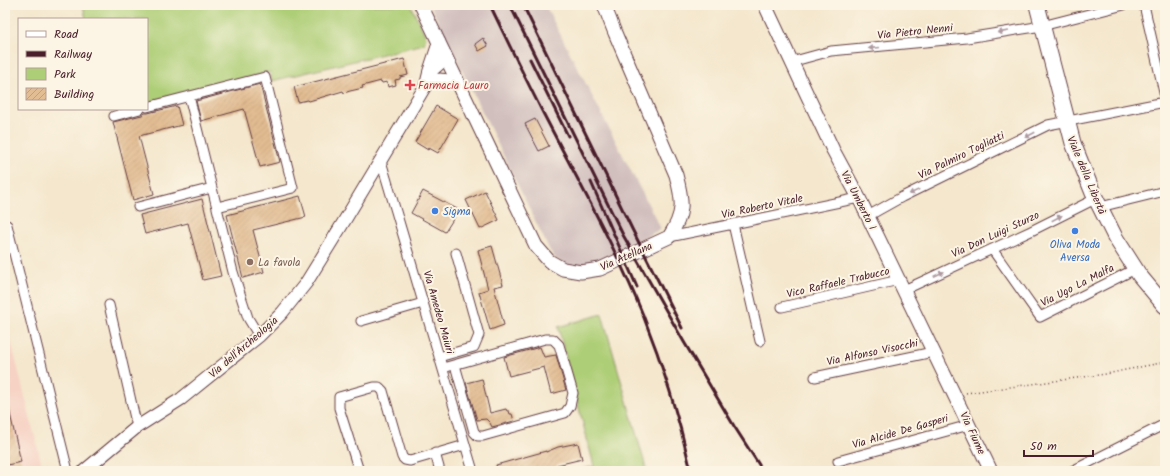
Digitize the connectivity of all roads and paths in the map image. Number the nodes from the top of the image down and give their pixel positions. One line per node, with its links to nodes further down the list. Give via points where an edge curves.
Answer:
1 (421, 5): 8 (main road, Via Atellana)
2 (604, 5): 30 (main road, via 676,175 681,196 680,215)
3 (764, 5): 9 (main road, Via Umberto I)
4 (1037, 5): 7 (main road, Viale della Libertà)
5 (1124, 5): 7 (street, Via Pietro Nenni)
6 (1144, 5): 14 (street)
7 (1042, 26): 9 (street, Via Pietro Nenni, one-way to 9, via 967,38 831,52); 19 (main road, Viale della Libertà)
8 (439, 42): 10 (main road, Via Atellana); 11 (street)
9 (791, 62): 23 (main road, Via Umberto I)
10 (449, 63): 11 (street, Via dell'Archeologia, via 440,74); 12 (main road, Via Atellana)
11 (429, 79): 12 (street); 20 (street, Via dell'Archeologia)
12 (459, 84): 30 (main road, Via Atellana, via 536,246 549,261 563,269 581,272 600,269)
13 (189, 96): 16 (street); 21 (street); 26 (street, via 265,77 267,84 293,188)
14 (1165, 97)
15 (1165, 102): 19 (street, Via Palmiro Togliatti)
16 (148, 107)
17 (136, 110): 18 (street)
18 (114, 116)
19 (1067, 122): 24 (main road, Viale della Libertà, via 1072,143); 27 (street, Via Palmiro Togliatti, one-way to 27, via 1048,125)
20 (381, 161): 35 (street, Via Amedeo Maiuri); 40 (street, Via dell'Archeologia, via 306,283 282,314)
21 (212, 188): 25 (street); 26 (street)
22 (1165, 191): 24 (street, Via Don Luigi Sturzo)
23 (859, 198): 27 (main road, Via Umberto I); 28 (street, Via Roberto Vitale)
24 (1098, 203): 31 (street, Via Don Luigi Sturzo, one-way to 24); 33 (main road, Viale della Libertà, via 1115,238)
25 (138, 207)
26 (217, 207): 40 (street, via 242,302)
27 (868, 216): 34 (main road, Via Umberto I)
28 (734, 224): 30 (street, Via Roberto Vitale); 41 (street)
29 (7, 225): 55 (street)
30 (669, 236)
31 (992, 249): 33 (street, Via Ugo La Malfa, via 1040,317); 34 (street, Via Don Luigi Sturzo, one-way to 31)
32 (456, 253): 43 (street, via 479,335 474,347)
33 (1135, 268): 37 (main road, Viale della Libertà)
34 (902, 285): 38 (street, Vico Raffaele Trabucco); 42 (main road, Via Umberto I)
35 (423, 303): 39 (street); 43 (street, Via Amedeo Maiuri)
36 (109, 305): 51 (street)
37 (1165, 306)
38 (782, 307)
39 (361, 320)
40 (259, 336): 51 (street, Via dell'Archeologia, via 181,399)
41 (760, 341)
42 (933, 352): 47 (street, Via Alfonso Visocchi); 48 (main road, Via Umberto I)
43 (439, 358): 46 (street, Via Amedeo Maiuri)
44 (1165, 362): 48 (path, via 1106,374)
45 (455, 365): 45 (street, via 474,432 478,436 565,413 570,406 573,393 559,345 553,339 545,339); 46 (street)
46 (442, 368): 52 (street, Via Amedeo Maiuri)
47 (815, 377)
48 (954, 395): 50 (main road, Via Fiume)
49 (1165, 424): 61 (street)
50 (969, 425): 54 (street, Via Alcide De Gasperi); 60 (main road, Via Fiume)
51 (137, 427): 56 (street, Via dell'Archeologia)
52 (465, 445): 53 (street); 59 (street, Via Amedeo Maiuri)
53 (435, 453): 57 (street, via 410,461 405,460 383,391 379,387 374,387 338,397 339,408); 58 (street)
54 (838, 461)
55 (68, 471)
56 (84, 471)
57 (359, 471)
58 (440, 471)
59 (473, 471)
60 (991, 471)
61 (1072, 471)

